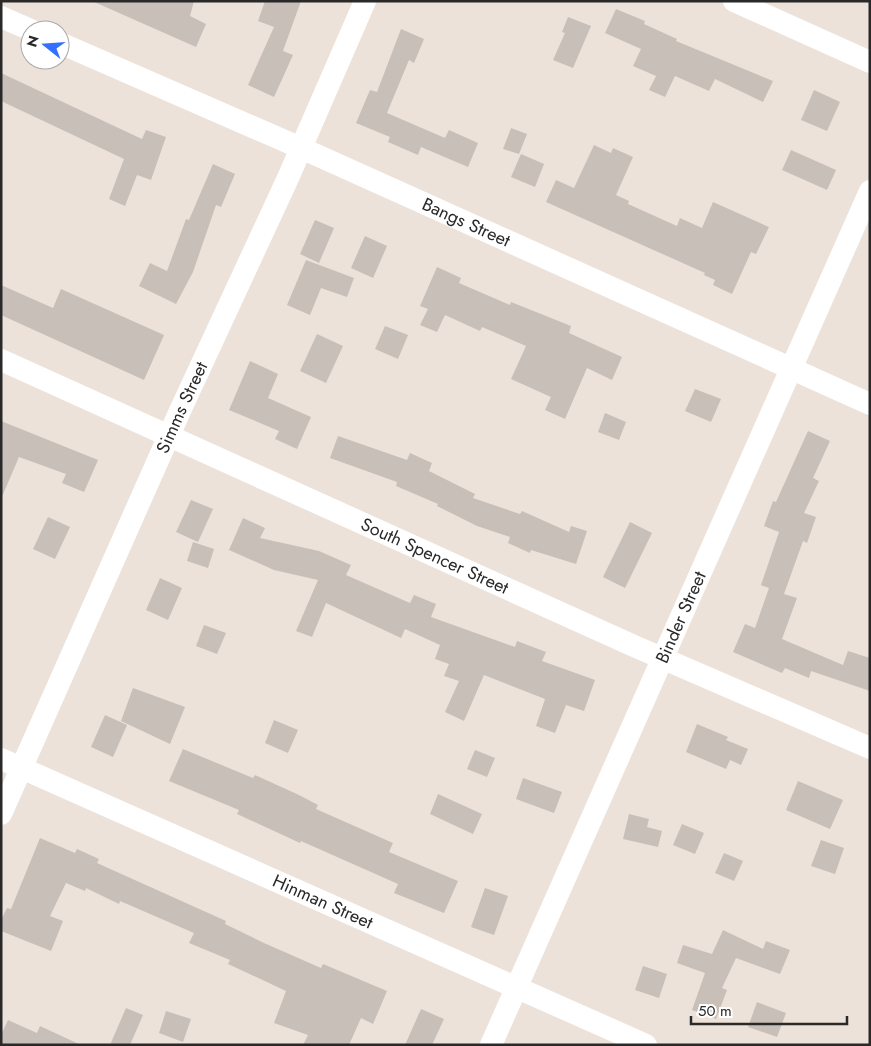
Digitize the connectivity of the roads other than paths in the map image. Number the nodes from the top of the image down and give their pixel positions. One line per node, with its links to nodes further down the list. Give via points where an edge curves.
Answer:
1 (365, 1): 7 (street, Simms Street)
2 (734, 1): 6 (street)
3 (1, 17): 4 (street)
4 (20, 26)
5 (70, 47): 7 (street, Bangs Street)
6 (870, 62)
7 (301, 148): 10 (street, Bangs Street); 12 (street, Simms Street)
8 (870, 191): 10 (street, Binder Street)
9 (1, 360): 12 (street, South Spencer Street)
10 (792, 368): 11 (street, Bangs Street); 13 (street, Binder Street)
11 (870, 404)
12 (169, 436): 13 (street, South Spencer Street); 16 (street, Simms Street)
13 (663, 659): 14 (street, South Spencer Street); 18 (street, Binder Street)
14 (870, 748)
15 (1, 759): 16 (street, Hinman Street)
16 (22, 769): 17 (street, Simms Street); 18 (street, Hinman Street)
17 (1, 814)
18 (517, 988): 19 (street, Binder Street); 20 (street, Hinman Street)
19 (491, 1045)
20 (646, 1045)

